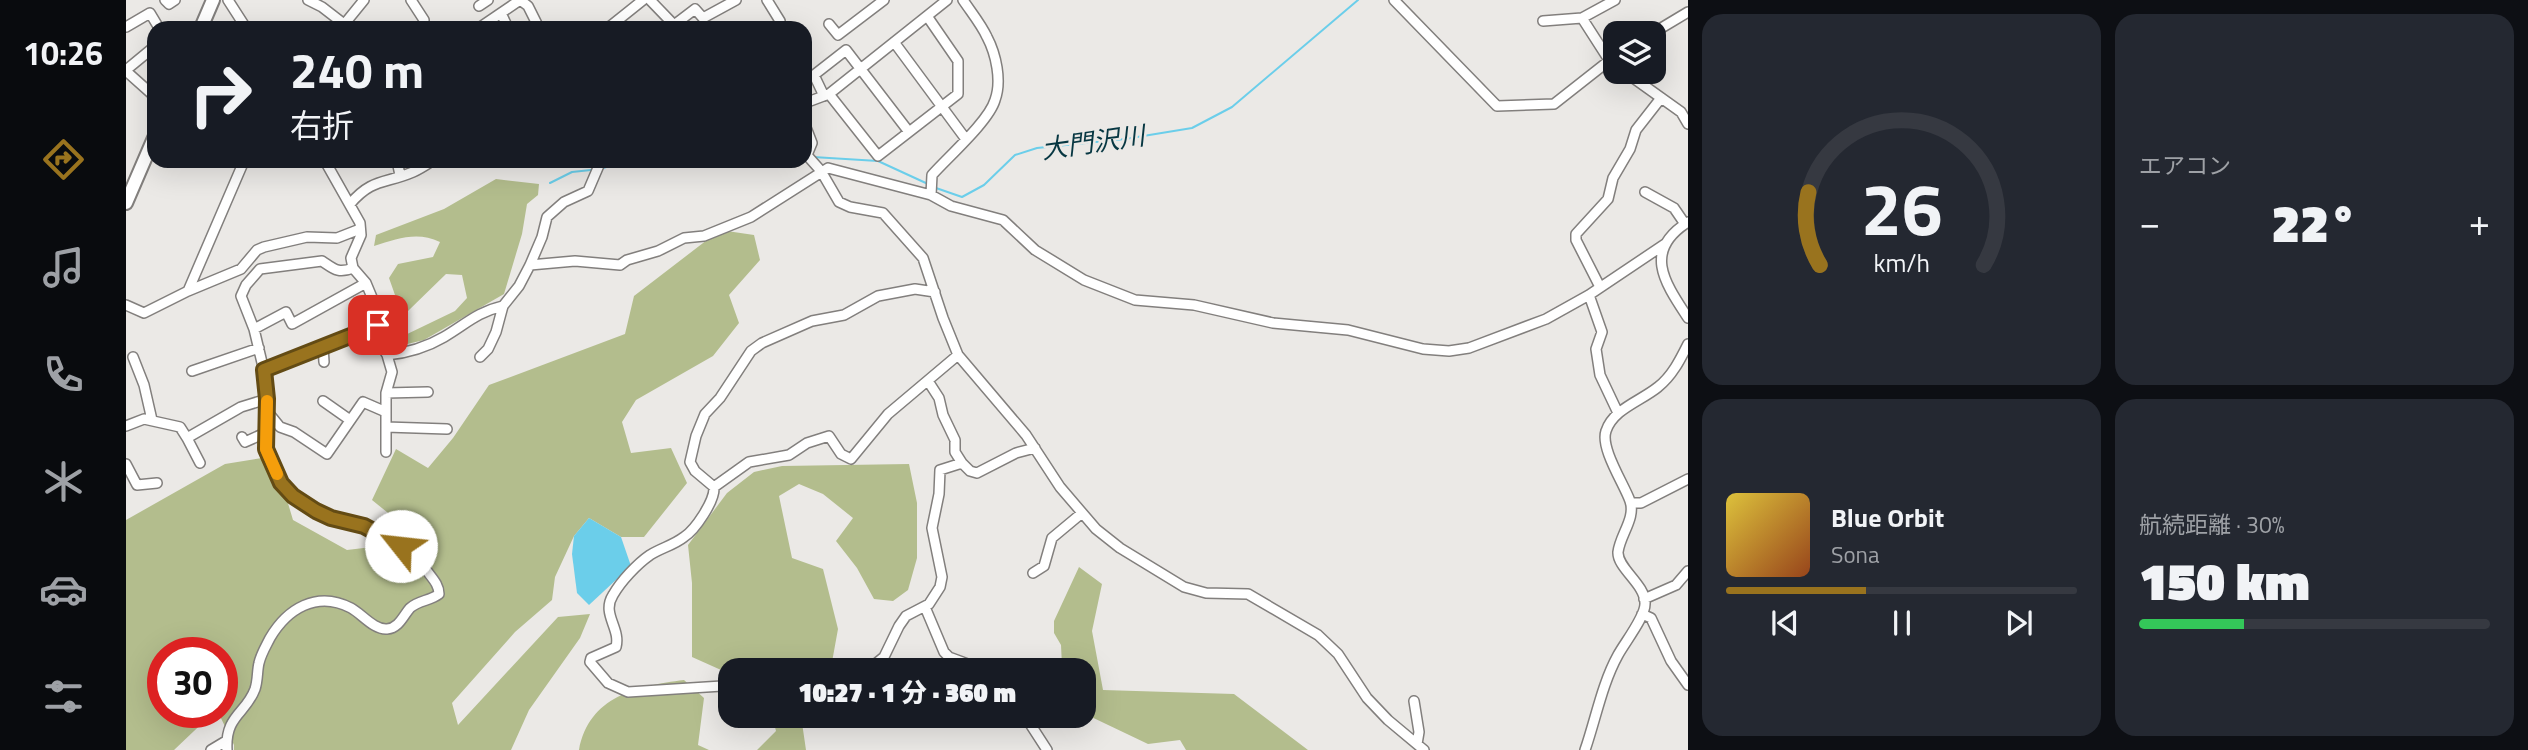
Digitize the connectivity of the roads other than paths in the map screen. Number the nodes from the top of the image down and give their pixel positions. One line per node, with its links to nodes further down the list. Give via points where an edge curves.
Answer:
1 (164, 0): 2 (street, via 169,4)
2 (175, 0)
3 (214, 0): 25 (highway)
4 (228, 0): 26 (street)
5 (308, 0): 27 (street)
6 (364, 0): 28 (street)
7 (411, 0): 23 (street)
8 (488, 0): 18 (street)
9 (643, 0): 32 (street)
10 (650, 0): 33 (street)
11 (736, 0): 34 (street, via 703,18 695,9)
12 (767, 0): 35 (street)
13 (884, 0): 37 (street, via 838,35)
14 (947, 0): 21 (street)
15 (963, 0): 54 (street, via 988,37 998,88 986,116)
16 (1394, 0): 43 (street, via 1497,106 1553,104)
17 (1615, 0): 22 (street)
18 (479, 6)
19 (1688, 12): 38 (street)
20 (501, 13): 29 (street); 30 (street); 31 (street, via 520,0)
21 (927, 16): 40 (street); 51 (street, via 958,61 958,94)
22 (1582, 18): 36 (street); 41 (street)
23 (424, 20)
24 (155, 21): 39 (street, via 150,13)
25 (204, 21)
26 (242, 21)
27 (337, 21)
28 (346, 21)
29 (489, 21)
30 (505, 21)
31 (536, 21)
32 (617, 21)
33 (670, 21)
34 (681, 21)
35 (780, 21)
36 (1543, 21)
37 (829, 24)
38 (1666, 25)
39 (126, 27)
40 (894, 43): 44 (street); 51 (street)
41 (1603, 46)
42 (147, 53): 45 (street)
43 (1603, 67)
44 (861, 68): 48 (street); 48 (street, via 846,50 814,75); 53 (street)
45 (126, 70): 47 (street)
46 (1642, 84): 49 (street)
47 (147, 90)
48 (827, 95): 50 (street); 53 (street, via 878,156)
49 (1661, 97): 52 (street, via 1681,112); 76 (street, via 1636,130 1608,199 1576,234)
50 (812, 100)
51 (942, 107): 53 (street); 54 (street)
52 (1688, 124)
53 (909, 132)
54 (965, 138): 64 (street, via 932,174)
55 (147, 154): 66 (highway)
56 (812, 161): 62 (street)
57 (241, 168): 77 (street)
58 (332, 168): 67 (street)
59 (399, 168): 63 (street)
60 (419, 168): 63 (street)
61 (600, 168): 72 (street, via 588,191 564,202 547,217)
62 (821, 171): 64 (street, via 828,168); 72 (street, via 740,222 704,236 684,238 620,265 575,261); 78 (street, via 839,202 883,213 893,222 923,258)
63 (401, 175): 67 (street, via 362,190)
64 (931, 187): 79 (street, via 951,206 1003,220 1035,250 1074,274 1135,300 1194,305 1273,323 1348,330 1423,349 1469,348 1546,319)
65 (1646, 192): 68 (street, via 1674,208)
66 (126, 203)
67 (349, 204): 69 (street)
68 (1687, 223): 70 (street)
69 (360, 229): 71 (street, via 337,238 307,237 264,247); 73 (street)
70 (1665, 244): 76 (street); 82 (street, via 1661,266 1666,285)
71 (251, 258): 74 (street); 77 (street, via 233,274)
72 (530, 265): 81 (street)
73 (352, 268): 74 (street, via 343,272 322,261); 75 (street)
74 (260, 269): 84 (street, via 241,296)
75 (366, 283): 83 (street); 84 (street, via 292,324 286,312)
76 (1600, 287): 79 (street)
77 (188, 291): 80 (street, via 144,313)
78 (936, 292): 89 (street); 118 (street, via 915,289 878,296 844,315 812,321 751,351 705,414 695,436 690,462)
79 (1589, 295): 102 (street, via 1602,332 1596,349 1600,375)
80 (126, 305)
81 (503, 306): 88 (street, via 486,310 416,349); 91 (street, via 496,332)
82 (1688, 318)
83 (378, 325): 86 (street); 88 (street)
84 (254, 329): 87 (street)
85 (1688, 344): 102 (street, via 1663,383)
86 (323, 346): 92 (street); 93 (street)
87 (259, 348): 93 (street); 94 (street)
88 (387, 355): 97 (street, via 392,372)
89 (958, 355): 95 (street); 111 (street)
90 (132, 357): 104 (street)
91 (480, 358)
92 (324, 362)
93 (264, 370): 98 (street)
94 (192, 371)
95 (928, 382): 114 (street, via 939,398); 118 (street, via 888,414 851,459 841,454 829,436 789,455 750,462)
96 (428, 392): 97 (street)
97 (386, 393): 101 (street)
98 (267, 399): 100 (street); 109 (street, via 241,407)
99 (323, 401): 103 (street)
100 (267, 411): 103 (street, via 280,428 327,454); 108 (street)
101 (386, 412): 103 (street, via 363,402); 106 (street)
102 (1618, 414): 119 (street, via 1605,436 1606,446)
103 (350, 420)
104 (152, 421): 105 (street); 109 (street, via 180,428)
105 (126, 426)
106 (386, 427): 107 (street); 112 (street)
107 (447, 429)
108 (265, 433): 110 (street, via 245,442); 132 (street, via 272,463 293,496 324,515 364,526 401,546 419,560 440,591 436,597 416,603 391,629 379,628 335,603 313,602 293,610 264,650 257,685 235,715)
109 (187, 438): 113 (street)
110 (242, 438)
111 (1035, 448): 114 (street, via 977,473); 120 (street)
112 (386, 452)
113 (200, 463)
114 (962, 463): 124 (street, via 940,470 932,528 943,577)
115 (126, 464): 117 (street, via 138,485)
116 (1688, 479): 119 (street)
117 (157, 482)
118 (714, 487): 129 (street, via 710,504 688,535 643,561 613,594 608,605 616,647 591,657 590,663 608,683 628,692)
119 (1631, 503): 123 (street, via 1618,553)
120 (1082, 513): 122 (street, via 1052,538 1044,566); 133 (street, via 1120,548 1184,587 1206,593 1248,594 1318,635 1338,654 1367,698)
121 (1688, 570): 123 (street, via 1676,585)
122 (1033, 573)
123 (1644, 599): 125 (street)
124 (925, 607): 126 (street, via 906,616); 127 (street, via 944,652)
125 (1642, 614): 128 (street, via 1651,618); 136 (street, via 1613,664)
126 (883, 658)
127 (952, 658)
128 (1688, 685)
129 (718, 686)
130 (1414, 701): 133 (street)
131 (1033, 728): 135 (street)
132 (226, 746): 134 (street)
133 (1421, 747)
134 (211, 750)
135 (1047, 750)
136 (1585, 750)

